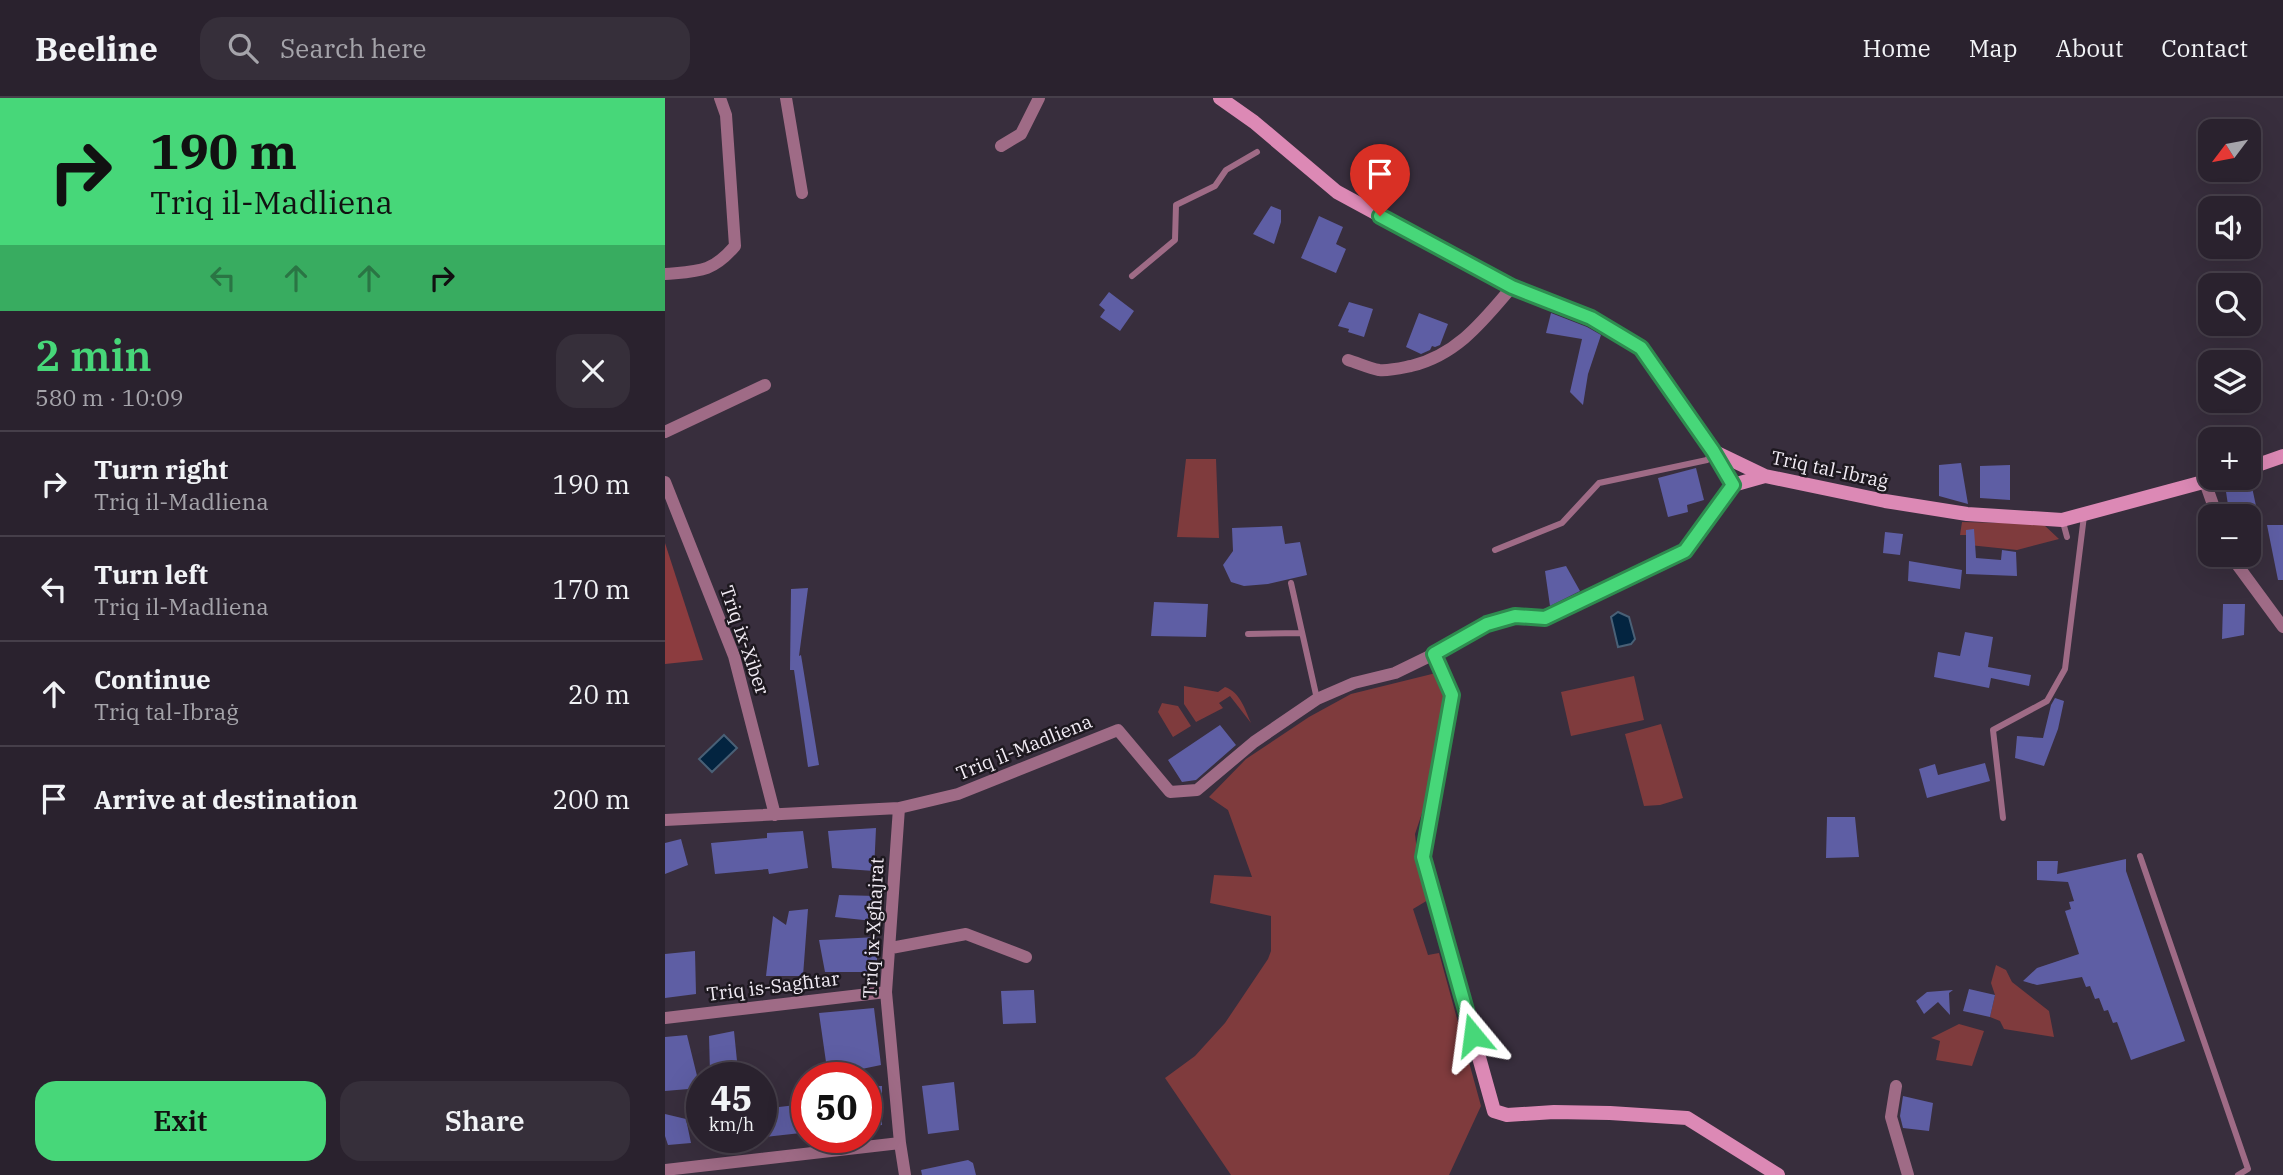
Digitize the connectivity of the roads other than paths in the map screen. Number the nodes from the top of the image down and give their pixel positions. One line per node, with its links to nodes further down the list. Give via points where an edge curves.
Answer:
1 (720, 98): 8 (street, via 726,115 735,246 705,271)
2 (786, 98): 7 (street)
3 (1039, 98): 5 (street, via 1021,134)
4 (1222, 98): 10 (main road, Triq tal-Ibraġ, via 1336,192)
5 (1001, 146)
6 (1257, 152): 9 (lane, via 1226,170 1215,186 1176,205 1175,240)
7 (801, 192)
8 (665, 274)
9 (1132, 276)
10 (1512, 287): 11 (street, via 1480,324 1443,355 1391,370); 14 (main road, Triq tal-Ibraġ, via 1591,318 1641,348)
11 (1348, 360)
12 (765, 385): 13 (street)
13 (665, 432)
14 (1713, 451): 17 (main road, Triq tal-Ibraġ); 20 (main road); 24 (lane, via 1707,460 1599,483 1562,523)
15 (2283, 456): 16 (main road)
16 (2261, 464)
17 (1765, 476): 20 (main road); 22 (main road, Triq tal-Ibraġ, via 1967,514)
18 (665, 482): 33 (street, Triq ix-Xiber, via 734,656)
19 (2198, 484): 21 (main road, Triq tal-Ibraġ)
20 (1733, 485): 30 (main road, Triq il-Madliena, via 1685,551 1545,618 1515,616 1487,624)
21 (2084, 514): 22 (main road, Triq tal-Ibraġ); 34 (lane, via 2065,669 2047,701 1993,730)
22 (2062, 520): 23 (lane)
23 (2067, 537)
24 (1495, 550)
25 (2240, 567): 27 (street)
26 (1290, 583): 28 (lane)
27 (2283, 627)
28 (1301, 633): 29 (lane); 31 (lane)
29 (1248, 634)
30 (1434, 654): 31 (street, Triq il-Madliena, via 1395,673); 45 (main road, via 1452,695 1423,857 1495,1111 1507,1115 1554,1112 1688,1118)
31 (1317, 699): 32 (street, Triq il-Madliena, via 1254,742 1197,790 1170,792 1118,730 958,794)
32 (899, 808): 33 (street, Triq il-Madliena); 37 (street, Triq ix-Xgħajrat)
33 (775, 815): 35 (street, Triq il-Madliena)
34 (2003, 818)
35 (665, 820)
36 (2140, 856): 47 (lane, via 2248,1169)
37 (891, 948): 38 (street, via 966,934); 39 (street, Triq ix-Xgħajrat)
38 (1026, 957)
39 (886, 992): 40 (street, Triq is-Sagħtar); 42 (street, Triq ix-Xgħajrat)
40 (665, 1018)
41 (1896, 1087): 46 (street, via 1891,1117)
42 (900, 1143): 43 (street); 44 (street, Triq ix-Xgħajrat)
43 (665, 1170)
44 (905, 1175)
45 (1778, 1175)
46 (1907, 1175)
47 (2238, 1175)

